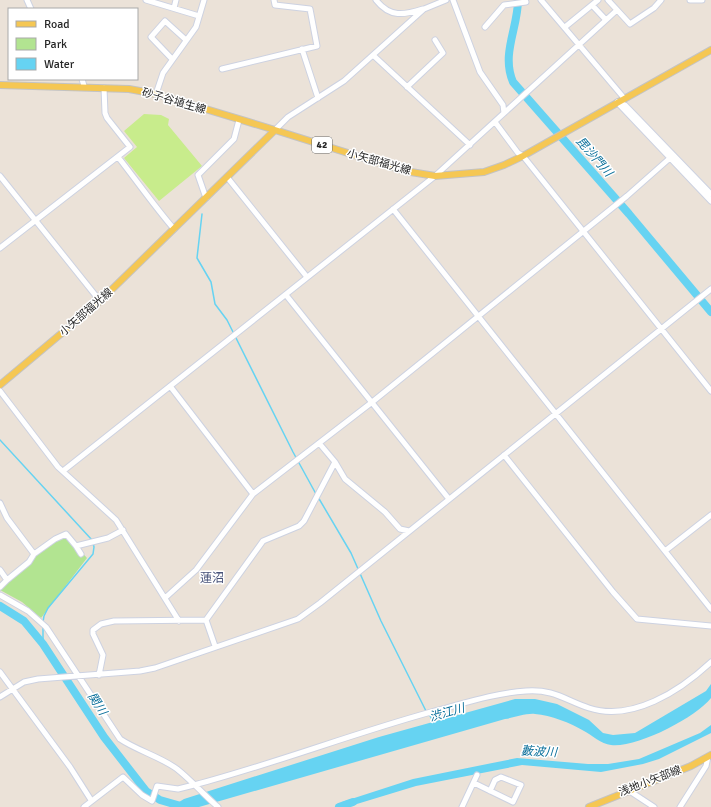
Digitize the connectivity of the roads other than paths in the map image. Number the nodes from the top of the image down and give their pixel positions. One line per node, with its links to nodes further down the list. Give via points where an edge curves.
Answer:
1 (148, 0): 16 (street)
2 (176, 0): 16 (street)
3 (204, 0): 19 (street)
4 (274, 0): 26 (street, via 275,6 310,9 317,46)
5 (376, 0): 17 (street, via 389,11 406,15)
6 (446, 0): 17 (street)
7 (453, 0): 40 (street, via 480,72 503,105)
8 (541, 0): 22 (street)
9 (598, 0): 15 (street)
10 (608, 0): 18 (street)
11 (661, 0): 18 (street, via 654,8 630,24)
12 (690, 0): 13 (street)
13 (702, 0)
14 (527, 1): 21 (street, via 504,5)
15 (592, 5): 20 (street); 22 (street)
16 (174, 8): 19 (street)
17 (424, 9): 28 (street)
18 (617, 10): 20 (street)
19 (199, 16): 23 (street, via 196,27)
20 (606, 20): 25 (street)
21 (486, 27)
22 (565, 27): 25 (street)
23 (186, 40): 29 (street); 29 (street, via 165,21 151,37)
24 (435, 40): 34 (street, via 443,53)
25 (579, 44): 38 (street); 40 (street)
26 (302, 49): 30 (street); 37 (street)
27 (711, 50): 38 (main road, 小矢部福光線 / 42)
28 (374, 56): 34 (street); 37 (street)
29 (172, 59): 36 (street, via 163,73)
30 (222, 69)
31 (82, 80): 33 (street)
32 (0, 86): 33 (main road, 砂子谷埴生線)
33 (84, 86): 35 (main road, 砂子谷埴生線)
34 (407, 86): 44 (street)
35 (104, 88): 36 (main road, 砂子谷埴生線); 46 (street, via 107,118 130,147)
36 (156, 94): 41 (main road, 砂子谷埴生線)
37 (318, 98): 43 (street, via 288,117)
38 (624, 98): 39 (main road, 小矢部福光線 / 42)
39 (617, 102): 45 (main road, 小矢部福光線 / 42); 47 (street); 51 (street, via 625,105)
40 (504, 113): 42 (street)
41 (239, 120): 43 (main road, 砂子谷埴生線); 52 (street, via 234,140 198,175)
42 (495, 122): 44 (street); 45 (street, via 518,154)
43 (274, 130): 49 (main road, 小矢部福光線 / 42, via 405,171); 50 (main road, 小矢部福光線)
44 (470, 145): 49 (street)
45 (523, 156): 49 (main road, 小矢部福光線 / 42, via 484,172); 57 (street)
46 (118, 157): 55 (street); 56 (street)
47 (670, 158): 53 (street); 57 (street)
48 (0, 176): 55 (street)
49 (435, 176): 54 (street)
50 (227, 177): 52 (main road, 小矢部福光線); 59 (street)
51 (711, 194)
52 (206, 198): 56 (main road, 小矢部福光線)
53 (711, 201)
54 (393, 209): 59 (street); 63 (street)
55 (37, 221): 58 (street); 62 (street)
56 (174, 229): 62 (main road, 小矢部福光線)
57 (583, 231): 63 (street); 64 (street)
58 (0, 248)
59 (308, 277): 61 (street)
60 (709, 291): 64 (street)
61 (286, 294): 66 (street); 69 (street)
62 (100, 301): 65 (main road, 小矢部福光線)
63 (478, 315): 69 (street); 70 (street)
64 (661, 329): 68 (street); 70 (street)
65 (0, 385)
66 (170, 386): 74 (street); 75 (street)
67 (0, 391): 74 (street)
68 (711, 391)
69 (371, 402): 71 (street); 76 (street)
70 (556, 413): 72 (street); 82 (street)
71 (319, 443): 73 (street); 75 (street)
72 (504, 455): 76 (street); 93 (street, via 612,592 637,619)
73 (335, 462): 80 (street, via 345,479 385,512 400,529); 91 (street, via 300,526 263,541)
74 (63, 471): 79 (street, via 116,520)
75 (253, 494): 89 (street, via 196,570)
76 (449, 499): 80 (street)
77 (0, 503): 83 (street, via 6,518)
78 (711, 515): 82 (street)
79 (123, 530): 81 (street, via 108,538); 89 (street)
80 (409, 531): 94 (street, via 298,619)
81 (76, 546): 83 (street, via 66,534); 84 (street)
82 (665, 551): 90 (street)
83 (34, 554): 86 (street, via 29,562)
84 (81, 554)
85 (0, 570): 86 (street)
86 (7, 580): 87 (street)
87 (0, 587)
88 (0, 595): 98 (street, via 28,611 46,627)
89 (165, 598): 92 (street)
90 (711, 609)
91 (206, 620): 92 (street); 94 (street)
92 (179, 621): 97 (street, via 114,621 101,624 93,630 102,655)
93 (711, 626)
94 (215, 646): 97 (street, via 140,671)
95 (711, 662): 104 (street, via 686,683 660,698 624,711 604,712 588,708 561,695 542,691 509,692 381,726)
96 (0, 672): 99 (street)
97 (99, 675): 98 (street)
98 (78, 676): 99 (street, via 24,682); 104 (street, via 120,739 162,760)
99 (12, 689): 100 (street); 107 (street, via 70,767)
100 (0, 697)
101 (709, 756): 105 (main road, 浅地小矢部線); 113 (street, via 706,766)
102 (477, 775): 103 (street)
103 (474, 783): 106 (street); 110 (street)
104 (195, 786): 107 (street, via 178,789 157,786 152,801 123,777); 109 (street)
105 (628, 790): 111 (main road, 浅地小矢部線); 112 (street)
106 (490, 791): 106 (street, via 513,802 521,785 501,777 495,780)
107 (91, 800): 108 (street)
108 (84, 807)
109 (218, 807)
110 (462, 807)
111 (589, 807)
112 (654, 807)
113 (680, 807)

